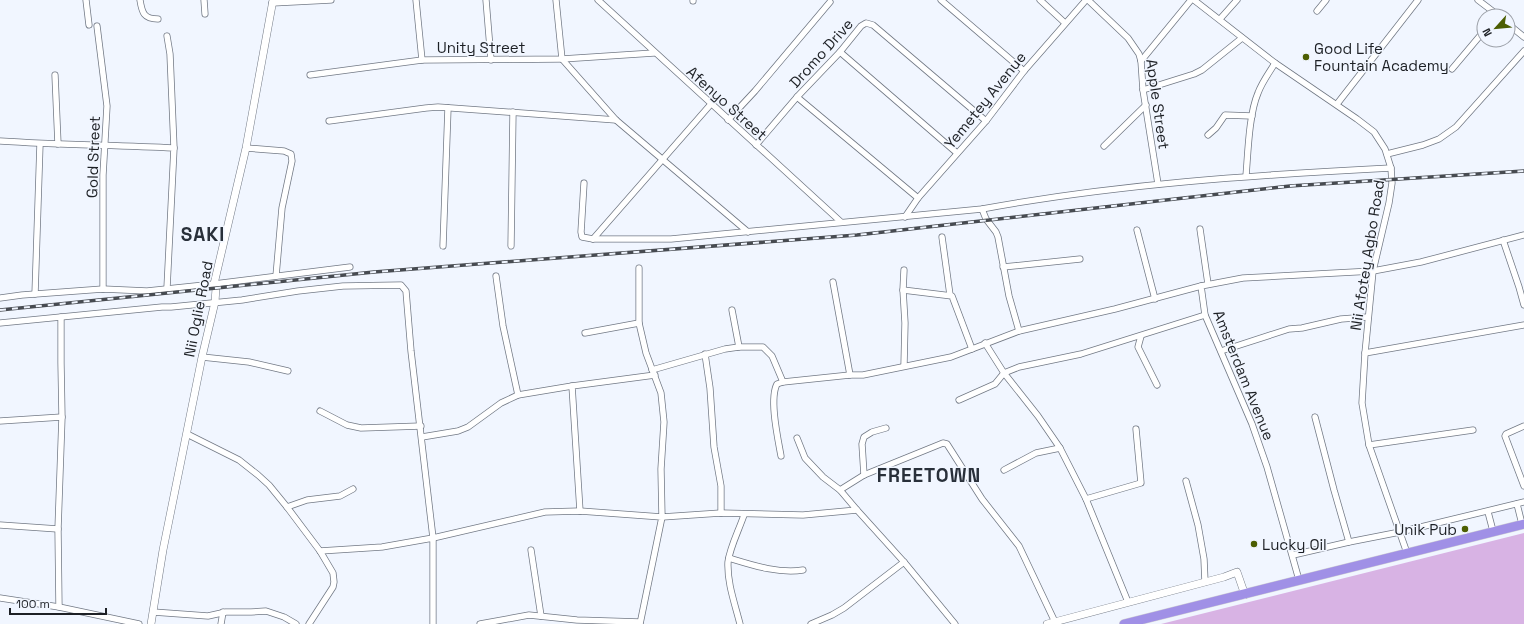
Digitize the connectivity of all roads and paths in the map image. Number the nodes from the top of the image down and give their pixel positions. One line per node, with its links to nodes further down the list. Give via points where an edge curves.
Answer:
1 (86, 0): 25 (street)
2 (140, 0): 22 (street, via 145,16)
3 (204, 0): 21 (street)
4 (330, 0): 17 (street)
5 (416, 0): 36 (street)
6 (486, 0): 37 (street)
7 (556, 0): 35 (street)
8 (598, 0): 34 (street, Afenyo Street)
9 (941, 0): 41 (street)
10 (1040, 0): 24 (street)
11 (1087, 0): 24 (street, Yemetey Avenue); 38 (street, Apple Street, via 1128,38)
12 (1193, 0): 23 (street, Nii Afotey Agbo Road); 38 (street)
13 (1237, 0): 23 (street)
14 (1326, 0): 20 (street)
15 (1418, 0): 47 (street)
16 (1478, 0): 19 (street)
17 (272, 1): 64 (street, Nii Oglie Road)
18 (830, 2): 53 (street)
19 (1488, 8)
20 (1317, 11)
21 (205, 14)
22 (158, 19)
23 (1220, 19): 30 (street, Nii Afotey Agbo Road)
24 (1065, 23): 41 (street, Yemetey Avenue)
25 (89, 25)
26 (97, 26): 60 (street, Gold Street, via 107,106)
27 (1516, 30): 29 (street)
28 (167, 36): 63 (street)
29 (1524, 37)
30 (1242, 38): 39 (street, Nii Afotey Agbo Road); 44 (street, via 1202,70)
31 (1476, 40): 40 (street)
32 (1524, 51): 66 (street, via 1456,127 1439,139)
33 (840, 52): 45 (street, Dromo Drive); 55 (street, Dromo Drive, via 861,26 869,23); 65 (street)
34 (654, 53): 35 (street, Unity Street); 46 (street, Afenyo Street)
35 (562, 59): 37 (street, Unity Street); 52 (street)
36 (422, 60): 37 (street, Unity Street); 43 (street, Unity Street)
37 (491, 60)
38 (1141, 60): 44 (street, Apple Street)
39 (1275, 63): 47 (street, Nii Afotey Agbo Road); 51 (street, via 1258,92)
40 (1452, 69)
41 (1024, 71): 55 (street, Yemetey Avenue)
42 (55, 75): 59 (street)
43 (310, 75)
44 (1143, 90): 48 (street, Apple Street)
45 (797, 97): 61 (street, Dromo Drive); 72 (street)
46 (711, 104): 53 (street, Afenyo Street); 67 (street)
47 (1337, 104): 66 (street, Nii Afotey Agbo Road, via 1374,132)
48 (1146, 105): 62 (street); 71 (street, Apple Street)
49 (448, 108): 50 (street); 54 (street, via 426,108); 83 (street)
50 (513, 112): 52 (street); 84 (street)
51 (1252, 116): 56 (street, via 1225,114); 69 (street)
52 (616, 120): 67 (street)
53 (728, 120): 61 (street, Afenyo Street)
54 (329, 121)
55 (986, 121): 65 (street, Yemetey Avenue)
56 (1208, 135)
57 (0, 141): 58 (street)
58 (40, 144): 59 (street); 100 (street)
59 (58, 144): 60 (street)
60 (106, 144): 63 (street); 98 (street, Gold Street, via 103,174)
61 (756, 145): 75 (street, Afenyo Street)
62 (1104, 146)
63 (174, 148): 97 (street)
64 (246, 148): 91 (street, via 284,151 292,157 282,208); 94 (street, Nii Oglie Road)
65 (957, 153): 72 (street, Yemetey Avenue)
66 (1387, 154): 68 (street, Nii Afotey Agbo Road)
67 (662, 160): 78 (street); 81 (street)
68 (1391, 168): 69 (street); 90 (street, Nii Afotey Agbo Road, via 1392,183)
69 (1246, 176): 71 (street)
70 (584, 183): 81 (street, via 581,232 582,236)
71 (1158, 184): 73 (street, via 1033,199)
72 (918, 198): 74 (street, Yemetey Avenue)
73 (982, 209): 74 (street); 87 (street, via 988,223 996,232)
74 (905, 217): 75 (street)
75 (842, 222): 78 (street)
76 (1200, 229): 95 (street)
77 (1137, 230): 103 (street)
78 (748, 232): 81 (street, via 652,240)
79 (1524, 235): 82 (street)
80 (942, 237): 101 (street)
81 (593, 239)
82 (1502, 240): 90 (street, via 1421,262); 105 (street)
83 (443, 246)
84 (511, 246)
85 (1080, 259): 87 (street)
86 (350, 267): 91 (street)
87 (1003, 267): 113 (street)
88 (639, 268): 111 (street)
89 (904, 270): 99 (street)
90 (1373, 271): 95 (street, via 1243,278); 109 (street, Nii Afotey Agbo Road)
91 (276, 276): 94 (street)
92 (496, 276): 131 (street, via 503,326)
93 (833, 282): 127 (street)
94 (214, 284): 97 (street); 104 (street, Nii Oglie Road)
95 (1208, 284): 96 (street)
96 (1201, 286): 103 (street); 107 (street, Amsterdam Avenue)
97 (167, 288): 98 (street, via 147,291)
98 (103, 290): 100 (street)
99 (903, 290): 101 (street); 123 (street)
100 (35, 294): 102 (street)
101 (950, 295): 118 (street, via 955,301)
102 (0, 298)
103 (1155, 298): 113 (street)
104 (215, 302): 108 (street); 122 (street, Nii Oglie Road); 137 (street, via 343,286 401,285 406,291)
105 (1524, 305)
106 (732, 310): 117 (street)
107 (1205, 315): 115 (street); 119 (street, Amsterdam Avenue)
108 (62, 317): 110 (street); 134 (street)
109 (1368, 317): 119 (street, via 1341,319 1290,330); 120 (street, Nii Afotey Agbo Road)
110 (0, 323)
111 (640, 323): 114 (street); 125 (street)
112 (1524, 325): 120 (street)
113 (1019, 332): 116 (street)
114 (585, 333)
115 (1141, 336): 126 (street, via 1081,354 1024,365); 129 (street, via 1138,347)
116 (985, 343): 118 (street); 126 (street)
117 (739, 347): 121 (street); 128 (street, via 763,347 772,356)
118 (972, 349): 123 (street, via 951,357)
119 (1221, 351): 174 (street, Amsterdam Avenue, via 1265,460)
120 (1364, 353): 145 (street, Nii Afotey Agbo Road, via 1362,403)
121 (705, 354): 125 (street); 161 (street, via 714,447 721,486)
122 (202, 357): 124 (street, via 249,362); 142 (street, Nii Oglie Road)
123 (904, 365): 127 (street, via 863,375)
124 (288, 371)
125 (653, 373): 130 (street); 163 (street, via 660,393 664,422)
126 (1004, 373): 132 (street, via 994,384); 146 (street)
127 (850, 375): 128 (street)
128 (783, 382): 147 (street, via 777,384 774,391 774,414)
129 (1157, 385)
130 (572, 386): 131 (street); 159 (street)
131 (518, 395): 143 (street, via 501,403 468,427 458,431)
132 (959, 400)
133 (320, 411): 137 (street, via 347,425 361,428)
134 (62, 417): 136 (street); 166 (street)
135 (1315, 417): 170 (street)
136 (0, 421)
137 (421, 426): 143 (street)
138 (1524, 426): 151 (street, via 1504,436)
139 (886, 428): 149 (street, via 864,437)
140 (1136, 429): 154 (street, via 1141,483)
141 (1473, 430): 145 (street)
142 (187, 434): 157 (street, via 239,460 258,475); 184 (street, Nii Oglie Road)
143 (422, 436): 169 (street)
144 (798, 438): 153 (street, via 805,458)
145 (1369, 445): 168 (street, Nii Afotey Agbo Road)
146 (1060, 448): 148 (street, via 1036,453); 154 (street)
147 (781, 456)
148 (1004, 470)
149 (864, 476): 153 (street); 187 (street, via 943,443 947,444 982,499 1019,546)
150 (1186, 482): 179 (street, via 1198,525)
151 (1524, 486)
152 (353, 489): 157 (street, via 340,496 307,500)
153 (840, 490): 158 (street)
154 (1086, 499): 182 (street)
155 (1524, 502): 156 (street)
156 (1517, 504): 160 (street); 164 (street)
157 (287, 507): 172 (street)
158 (857, 510): 162 (street, via 803,515); 176 (street)
159 (580, 511): 163 (street); 169 (street, via 546,512)
160 (1488, 512): 167 (street); 168 (street)
161 (721, 513): 162 (street); 163 (street)
162 (744, 515): 175 (street)
163 (662, 517): 188 (street)
164 (1523, 524): 167 (highway)
165 (0, 525): 166 (street)
166 (58, 530): 183 (street)
167 (1493, 531): 173 (highway)
168 (1400, 532): 170 (street); 173 (street, Nii Afotey Agbo Road)
169 (433, 538): 172 (street, via 382,547); 194 (street)
170 (1349, 542): 174 (street)
171 (532, 550): 186 (street)
172 (320, 551): 193 (street, via 333,573 334,582)
173 (1407, 553): 178 (highway)
174 (1293, 555): 178 (street, Amsterdam Avenue)
175 (729, 558): 177 (street, via 761,568); 196 (street, via 731,591)
176 (904, 562): 197 (street, via 844,608); 198 (street)
177 (803, 570)
178 (1299, 580): 180 (highway)
179 (1205, 582): 180 (street, via 1236,572); 182 (street)
180 (1245, 595): 200 (highway)
181 (0, 598): 183 (street)
182 (1128, 602): 187 (street)
183 (59, 607): 189 (street)
184 (153, 612): 185 (street, via 208,616); 190 (street, Nii Oglie Road)
185 (223, 612): 191 (street); 192 (street, via 266,610)
186 (541, 616): 188 (street); 195 (street, via 529,615)
187 (1055, 622): 199 (street)
188 (640, 623)
189 (139, 624)
190 (152, 624)
191 (221, 624)
192 (296, 624)
193 (309, 624)
194 (433, 624)
195 (480, 624)
196 (740, 624)
197 (811, 624)
198 (955, 624)
199 (1047, 624)
200 (1124, 624)

